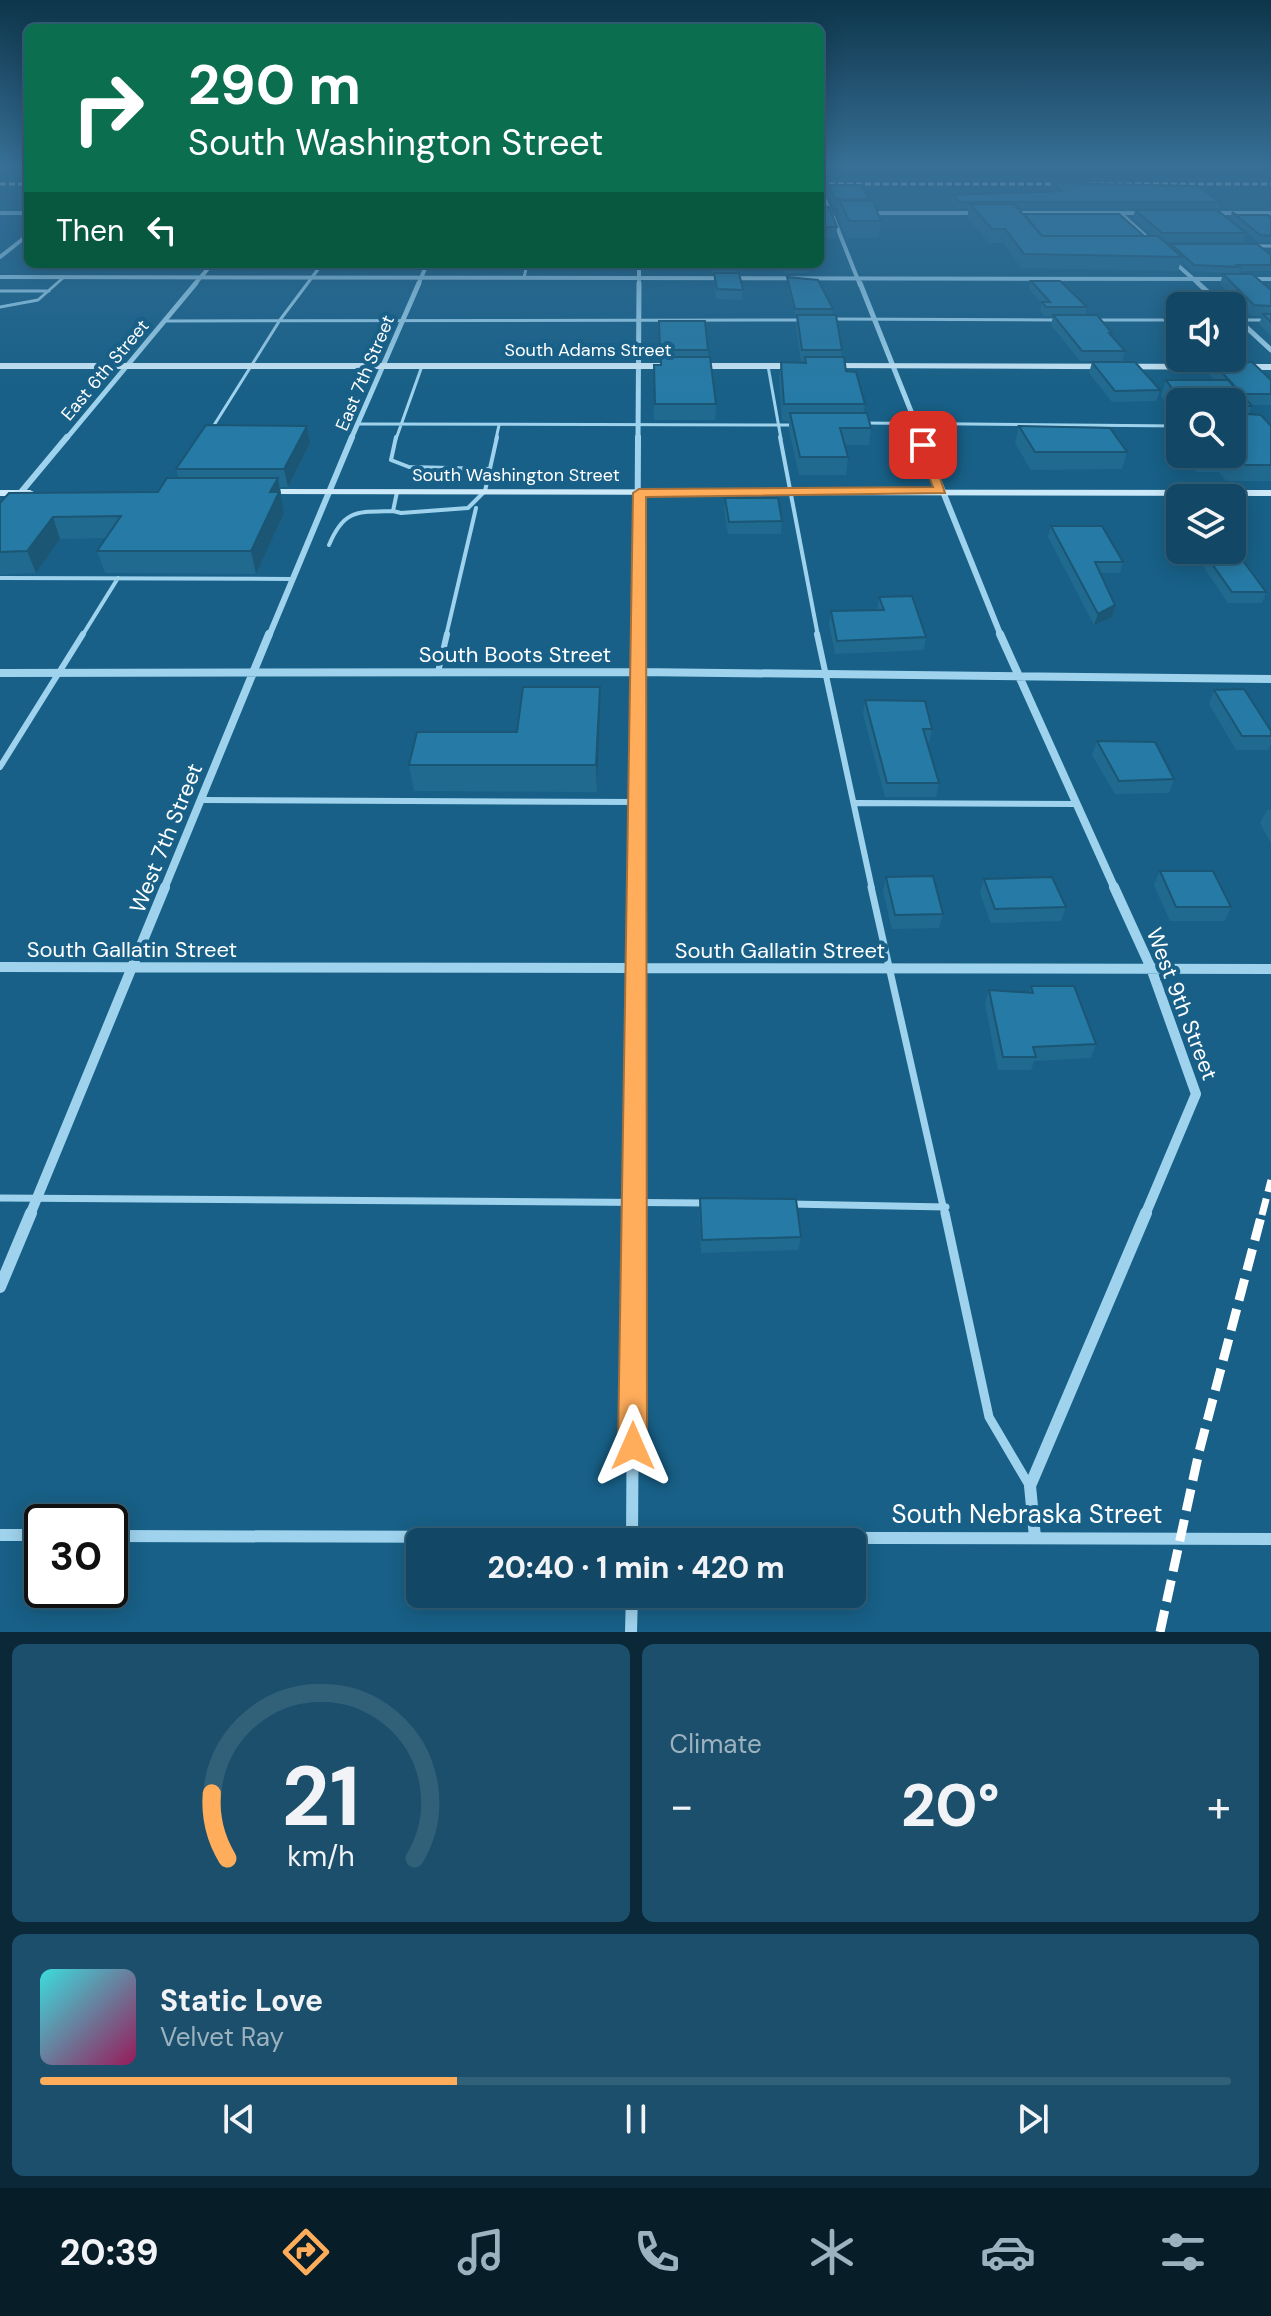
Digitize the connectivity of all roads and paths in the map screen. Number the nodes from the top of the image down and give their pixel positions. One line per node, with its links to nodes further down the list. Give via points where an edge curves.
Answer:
1 (20, 241): 12 (street)
2 (843, 241): 25 (street, West 9th Street)
3 (1152, 241): 6 (street)
4 (1249, 241): 8 (lane)
5 (1142, 246): 6 (lane)
6 (1157, 246)
7 (1241, 246): 8 (lane)
8 (1256, 246): 9 (lane); 10 (lane)
9 (1271, 246)
10 (1263, 252)
11 (1166, 254): 26 (street)
12 (0, 257)
13 (209, 268): 20 (street, East 6th Street)
14 (320, 268): 21 (lane)
15 (425, 268): 22 (street, East 7th Street)
16 (526, 268): 23 (lane)
17 (639, 268): 24 (street)
18 (0, 277): 19 (street)
19 (64, 277): 20 (street); 29 (lane)
20 (201, 277): 21 (street); 43 (street, East 6th Street)
21 (314, 278): 22 (street); 35 (lane)
22 (421, 278): 23 (street); 36 (street, East 7th Street)
23 (524, 278): 24 (street)
24 (640, 278): 25 (street); 37 (street)
25 (859, 278): 26 (street); 33 (street, West 9th Street)
26 (1193, 279): 27 (street); 30 (street)
27 (1271, 279)
28 (0, 291): 29 (lane)
29 (49, 291): 31 (lane, via 27,305)
30 (1207, 292)
31 (0, 307)
32 (828, 319): 33 (lane)
33 (875, 319): 39 (lane); 53 (street, West 9th Street)
34 (1246, 319): 42 (lane)
35 (280, 320): 36 (lane); 43 (lane); 48 (lane)
36 (403, 320): 37 (lane); 49 (street, East 7th Street)
37 (640, 320): 38 (lane); 51 (street)
38 (812, 320)
39 (1073, 320)
40 (1089, 320): 41 (lane)
41 (1166, 320)
42 (1271, 320)
43 (165, 321): 47 (street, East 6th Street)
44 (1246, 328): 45 (street)
45 (1271, 350)
46 (0, 366): 47 (main road, South Adams Street)
47 (127, 366): 48 (main road, South Adams Street); 73 (street, East 6th Street)
48 (253, 366): 49 (main road, South Adams Street); 64 (lane)
49 (383, 366): 50 (main road, South Adams Street); 56 (street, East 7th Street)
50 (422, 366): 51 (main road, South Adams Street); 57 (lane)
51 (640, 366): 52 (main road, South Adams Street); 63 (street)
52 (768, 366): 53 (main road, South Adams Street); 60 (lane)
53 (893, 366): 54 (main road, South Adams Street); 55 (street, West 9th Street)
54 (1271, 367)
55 (915, 422): 58 (lane); 62 (lane); 66 (street, West 9th Street)
56 (358, 424): 57 (lane); 68 (street, East 7th Street)
57 (399, 424): 59 (lane); 65 (lane, via 391,460 409,467)
58 (851, 424)
59 (499, 425): 63 (lane); 65 (lane)
60 (778, 425): 61 (lane); 63 (lane); 71 (lane)
61 (806, 425)
62 (1166, 426)
63 (640, 427): 75 (street)
64 (202, 442)
65 (490, 469): 70 (lane)
66 (941, 490): 71 (main road, South Washington Street); 76 (main road, South Washington Street); 90 (street, West 9th Street)
67 (249, 492): 68 (main road, South Washington Street)
68 (328, 492): 69 (main road, South Washington Street); 83 (street, West 7th Street)
69 (397, 492): 70 (main road, South Washington Street); 79 (lane)
70 (485, 492): 75 (main road, South Washington Street); 78 (lane)
71 (789, 492): 75 (main road, South Washington Street); 89 (lane)
72 (0, 493): 73 (main road)
73 (20, 493): 74 (main road); 77 (street, East 6th Street)
74 (50, 493)
75 (639, 493): 85 (street)
76 (1271, 493)
77 (10, 505)
78 (476, 508): 79 (lane); 84 (lane)
79 (393, 511): 80 (lane, via 350,513 338,520)
80 (329, 545)
81 (0, 578): 82 (lane)
82 (118, 578): 83 (lane); 87 (lane)
83 (293, 579): 88 (street, West 7th Street)
84 (438, 672): 85 (street, South Boots Street); 88 (street, South Boots Street)
85 (638, 672): 89 (street, South Boots Street); 94 (street)
86 (0, 673): 87 (street, South Boots Street)
87 (57, 673): 88 (street, South Boots Street); 92 (lane)
88 (254, 673): 93 (street, West 7th Street)
89 (827, 675): 90 (street, South Boots Street); 95 (lane)
90 (1018, 678): 91 (street, South Boots Street); 96 (street, West 9th Street)
91 (1271, 679)
92 (0, 767)
93 (201, 800): 94 (lane); 98 (street, West 7th Street)
94 (637, 802): 99 (street)
95 (856, 803): 96 (lane); 100 (lane)
96 (1075, 804): 101 (street, West 9th Street)
97 (0, 967): 98 (street, South Gallatin Street)
98 (132, 967): 99 (street, South Gallatin Street); 104 (street, West 7th Street)
99 (636, 967): 100 (street, South Gallatin Street); 105 (street)
100 (892, 968): 101 (street, South Gallatin Street); 108 (lane)
101 (1151, 968): 102 (street, South Gallatin Street); 110 (street, West 9th Street, via 1196,1094)
102 (1271, 969)
103 (0, 1198): 104 (lane)
104 (37, 1198): 105 (lane); 109 (street, West 7th Street)
105 (635, 1202): 106 (lane); 111 (street)
106 (712, 1203)
107 (775, 1204): 108 (lane)
108 (946, 1207): 110 (lane, via 989,1417)
109 (0, 1287)
110 (1030, 1486): 115 (street, West 9th Street)
111 (632, 1528)
112 (0, 1535): 113 (street)
113 (24, 1535)
114 (128, 1536): 116 (street, South Nebraska Street)
115 (1035, 1537): 117 (street, South Nebraska Street); 118 (street, South Nebraska Street)
116 (406, 1538)
117 (866, 1538)
118 (1271, 1539)
119 (632, 1608): 120 (street)
120 (631, 1632)

